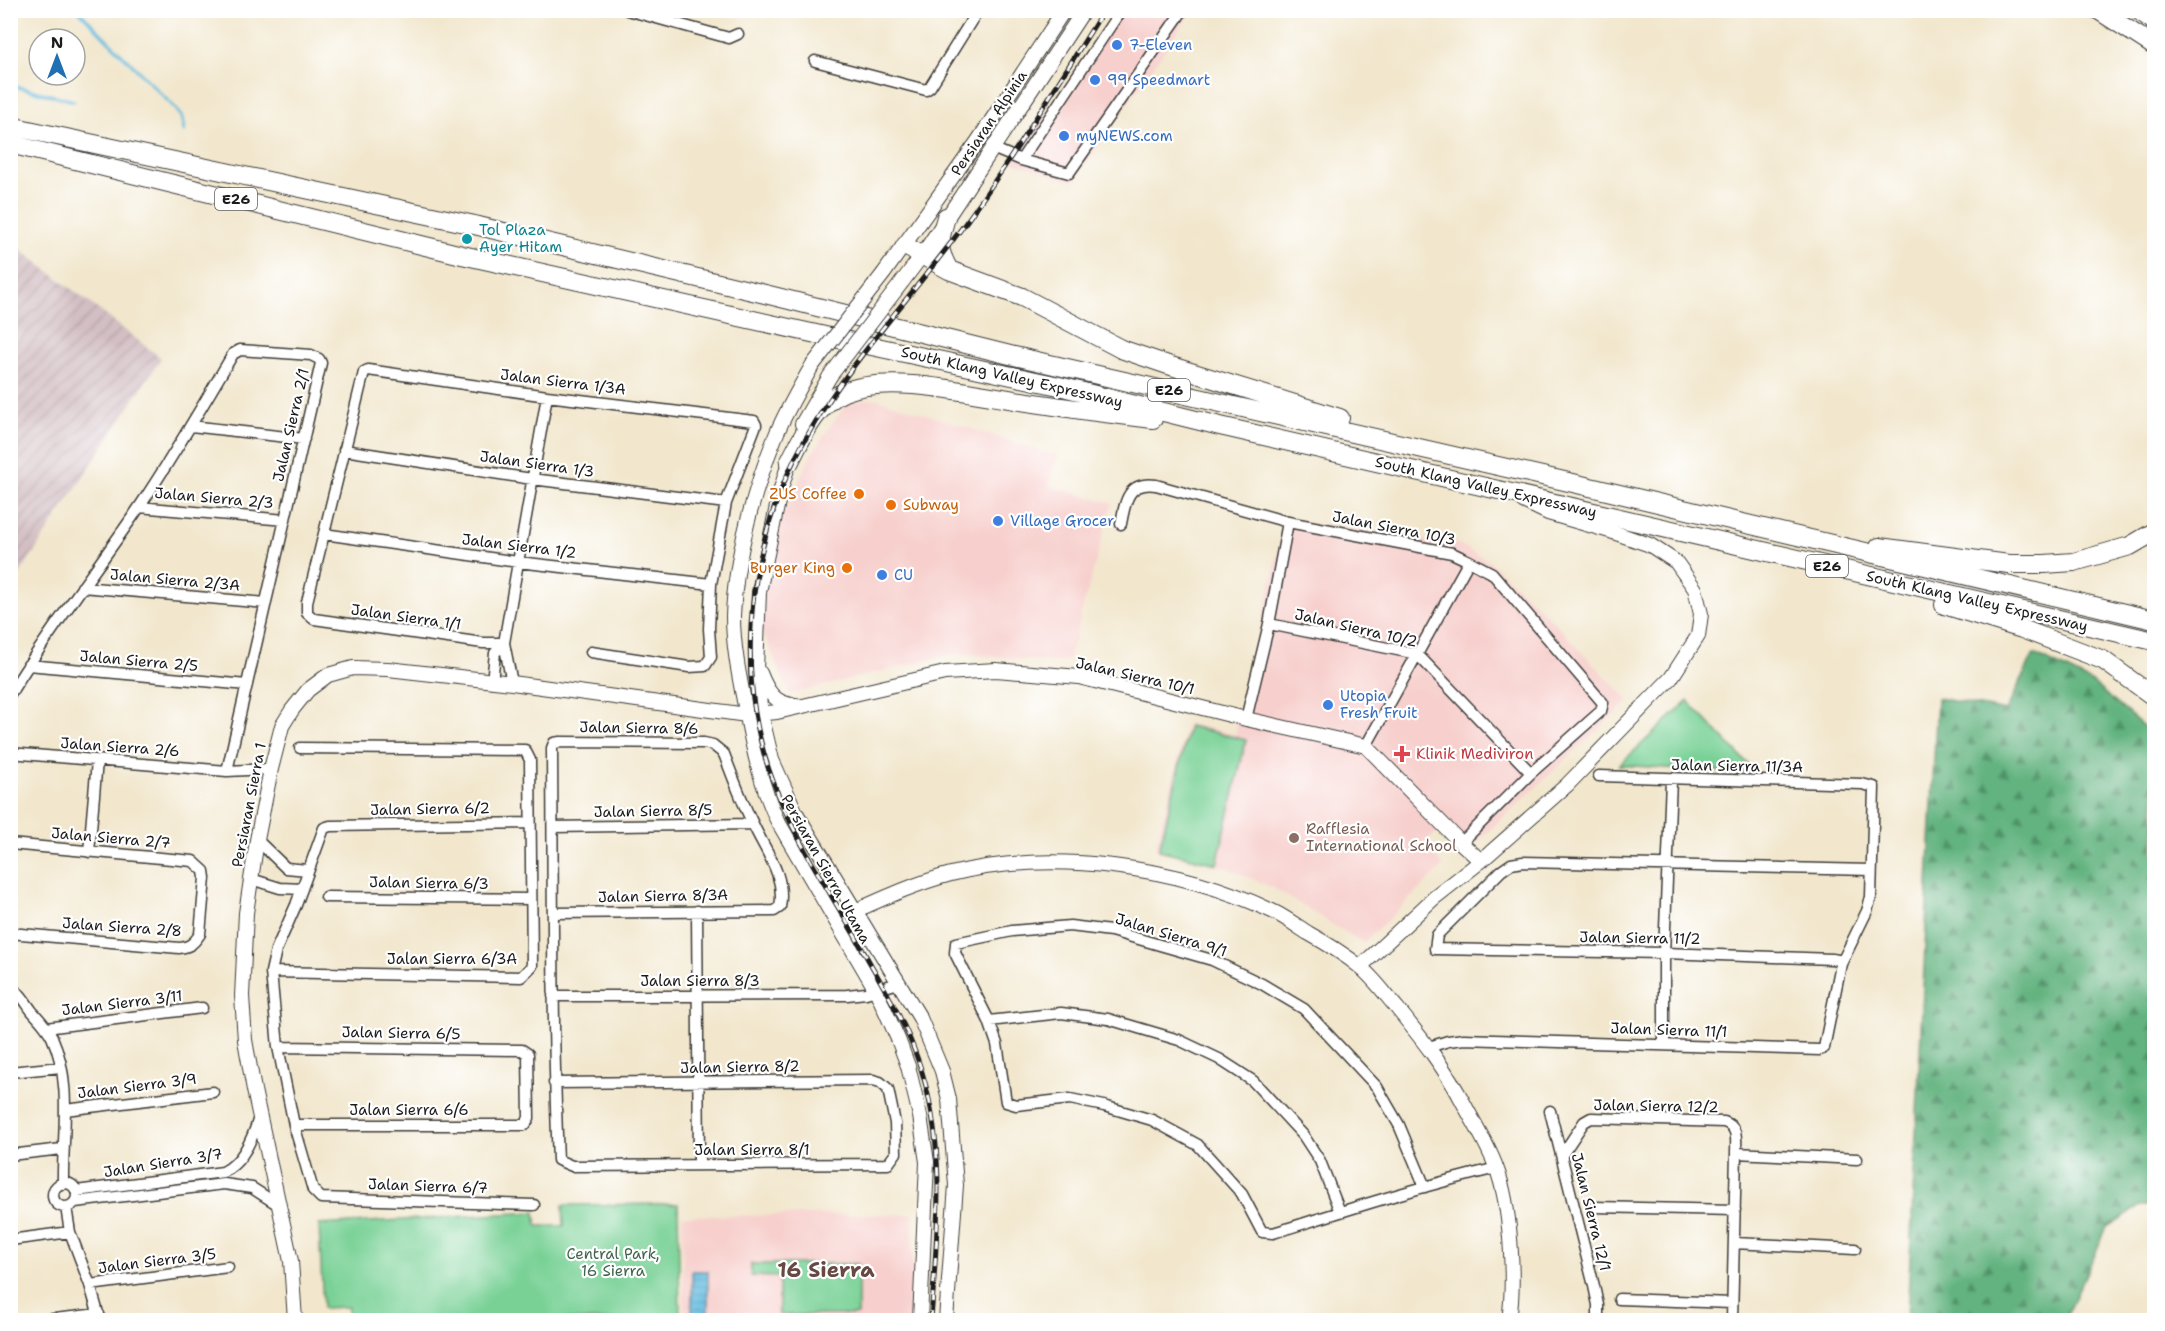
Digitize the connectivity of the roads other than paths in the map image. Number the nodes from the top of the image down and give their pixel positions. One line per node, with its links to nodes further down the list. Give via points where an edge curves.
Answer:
1 (627, 10): 10 (street, via 729,38)
2 (978, 10): 12 (street, via 926,90)
3 (1064, 10): 18 (street, Persiaran Alpinia)
4 (1084, 10): 15 (street, Persiaran Alpinia)
5 (1121, 10): 16 (street)
6 (1183, 10): 16 (street, via 1069,173)
7 (2098, 10): 11 (highway)
8 (2138, 10): 9 (highway)
9 (2154, 21)
10 (738, 34)
11 (2154, 46)
12 (815, 61)
13 (10, 126): 30 (highway, South Klang Valley Expressway / E26, via 480,226 1010,355)
14 (10, 144): 25 (highway, South Klang Valley Expressway / E26, via 462,255 1059,386)
15 (992, 148): 16 (street); 17 (street, Persiaran Alpinia)
16 (1021, 160)
17 (946, 217): 19 (street, Persiaran Alpinia); 20 (highway, via 939,251)
18 (905, 246): 19 (highway); 21 (street, Persiaran Alpinia)
19 (922, 254): 20 (highway); 22 (street, Persiaran Alpinia)
20 (950, 270): 30 (highway, via 1022,297 1121,349 1352,422)
21 (884, 273): 57 (street, Persiaran Sierra Utama, bridge, via 812,366 776,435 754,498 734,616)
22 (902, 282): 28 (street, Persiaran Sierra Utama, bridge, via 830,376 803,421)
23 (547, 396): 27 (street, Jalan Sierra 1/3A, via 368,370 364,372); 29 (street); 32 (street, Jalan Sierra 1/3A, via 754,421 756,425)
24 (191, 426): 26 (street); 26 (street, Jalan Sierra 2/1, via 233,354 240,350 312,355 321,363); 33 (street, Jalan Sierra 2/1)
25 (1221, 426): 28 (highway, via 1094,412 908,384 867,386 843,393 824,407 808,425); 31 (highway, South Klang Valley Expressway / E26)
26 (304, 439): 34 (street, Jalan Sierra 2/1)
27 (344, 450): 29 (street, Jalan Sierra 1/3); 38 (street)
28 (789, 463): 52 (street, Persiaran Sierra Utama, via 759,592)
29 (532, 479): 32 (street, Jalan Sierra 1/3); 41 (street)
30 (1573, 483): 39 (highway, South Klang Valley Expressway / E26)
31 (1500, 490): 44 (highway, South Klang Valley Expressway / E26); 81 (street, via 1548,513 1650,545 1676,562 1695,590 1701,614 1698,636 1671,678 1567,785)
32 (726, 503): 42 (street)
33 (139, 507): 34 (street, Jalan Sierra 2/3); 43 (street, Jalan Sierra 2/1)
34 (285, 520): 45 (street, Jalan Sierra 2/1)
35 (1288, 522): 36 (street, Jalan Sierra 10/3, via 1145,483 1129,493); 40 (street, Jalan Sierra 10/3, via 1452,553); 47 (street)
36 (1121, 524)
37 (2154, 532): 39 (highway, via 2130,546 2074,562 2044,564 2009,564 1886,547)
38 (324, 534): 41 (street, Jalan Sierra 1/2); 49 (street, Jalan Sierra 1/1, via 307,602 307,613 314,619)
39 (1848, 549): 46 (highway, South Klang Valley Expressway / E26)
40 (1469, 561): 51 (street); 71 (street, Jalan Sierra 10/3, via 1491,573 1603,703 1601,711)
41 (518, 562): 42 (street, Jalan Sierra 1/2); 49 (street)
42 (711, 584): 50 (street, via 711,657 705,666)
43 (82, 587): 45 (street, Jalan Sierra 2/3A); 53 (street, Jalan Sierra 2/1)
44 (1922, 589): 48 (highway, South Klang Valley Expressway / E26); 59 (highway, via 1940,603 2103,660)
45 (266, 603): 56 (street, Jalan Sierra 2/1)
46 (2154, 620)
47 (1269, 624): 51 (street, Jalan Sierra 10/2); 64 (street)
48 (2154, 641)
49 (504, 643): 54 (street, via 495,653); 55 (street)
50 (591, 652)
51 (1417, 654): 65 (street); 71 (street, Jalan Sierra 10/2)
52 (756, 663): 60 (street, via 770,695 781,703); 62 (street, Persiaran Sierra Utama)
53 (28, 666): 56 (street, Jalan Sierra 2/5); 58 (street, Jalan Sierra 2/1)
54 (492, 682): 55 (street, Persiaran Sierra 1); 69 (street, Persiaran Sierra 1, via 388,669 353,668 328,675 308,690 282,726)
55 (512, 683): 61 (street, Persiaran Sierra 1)
56 (247, 686): 70 (street, Jalan Sierra 2/1)
57 (742, 689): 61 (street); 63 (street, Persiaran Sierra Utama)
58 (10, 694)
59 (2154, 697)
60 (804, 705): 62 (street, Jalan Sierra 10/1); 64 (street, Jalan Sierra 10/1, via 945,673 996,670 1078,677)
61 (717, 710): 63 (street, Persiaran Sierra 1)
62 (761, 714): 63 (street, Persiaran Sierra 1); 91 (street, Persiaran Sierra Utama, via 772,760 796,813)
63 (747, 715): 93 (street, Persiaran Sierra Utama, via 765,793)
64 (1246, 719): 65 (street, Jalan Sierra 10/1)
65 (1366, 746): 78 (street)
66 (300, 748): 74 (street, Jalan Sierra 6/3A, via 525,750 530,760)
67 (10, 753): 68 (street, Jalan Sierra 2/6)
68 (97, 761): 70 (street, Jalan Sierra 2/6); 80 (street)
69 (271, 769): 70 (street, Jalan Sierra 2/6); 77 (street, Persiaran Sierra 1)
70 (227, 771)
71 (1531, 773): 78 (street)
72 (1599, 776): 73 (street, Jalan Sierra 11/3A)
73 (1671, 780): 82 (street); 84 (street, Jalan Sierra 11/3A, via 1874,787)
74 (530, 823): 83 (street, Jalan Sierra 6/2, via 330,826 321,833); 89 (street, Jalan Sierra 6/3A)
75 (753, 824): 76 (street, Jalan Sierra 8/5); 76 (street, Jalan Sierra 8/6, via 724,754 713,745 560,742 552,748); 90 (street, Jalan Sierra 8/3A, via 774,863 781,885 780,907)
76 (553, 827): 92 (street)
77 (257, 840): 83 (street, via 286,868); 86 (street, Persiaran Sierra 1)
78 (1461, 843): 81 (street)
79 (10, 844): 80 (street, Jalan Sierra 2/7)
80 (89, 852): 85 (street, Jalan Sierra 2/7, via 193,861)
81 (1481, 861): 97 (street, via 1434,898)
82 (1667, 864): 84 (street); 95 (street); 95 (street, Jalan Sierra 11/2, via 1510,864 1437,935 1436,949)
83 (308, 870): 87 (street)
84 (1871, 870): 96 (street, via 1867,911)
85 (204, 871): 94 (street, Jalan Sierra 2/8, via 200,934 188,947)
86 (251, 879): 87 (street, via 280,888); 117 (street, Persiaran Sierra 1, via 242,996)
87 (302, 889): 98 (street, via 276,950)
88 (326, 897): 89 (street, Jalan Sierra 6/3)
89 (531, 899): 98 (street, Jalan Sierra 6/3A, via 532,966 521,977)
90 (697, 911): 92 (street, Jalan Sierra 8/3A); 103 (street)
91 (855, 911): 93 (street); 97 (street, via 916,884 953,874 1021,863 1120,865 1204,885 1273,911); 99 (street, Persiaran Sierra Utama)
92 (553, 913): 102 (street)
93 (835, 920): 101 (street, Persiaran Sierra Utama)
94 (10, 933)
95 (1664, 953): 96 (street, Jalan Sierra 11/2, via 1832,959); 107 (street)
96 (1841, 964): 107 (street, Jalan Sierra 11/1, via 1826,1044 1820,1050)
97 (1360, 967): 109 (street)
98 (271, 972): 108 (street)
99 (898, 983): 101 (street, Jalan Sierra 8/3); 155 (street, Persiaran Sierra Utama, via 934,1049 949,1099 956,1185)
100 (10, 988): 106 (street, via 22,995)
101 (876, 990): 103 (street, Jalan Sierra 8/3, via 847,995); 154 (street, Persiaran Sierra Utama, via 908,1066 924,1139 927,1186)
102 (553, 996): 103 (street, Jalan Sierra 8/3); 112 (street)
103 (698, 996): 113 (street)
104 (202, 1008): 106 (street, Jalan Sierra 3/11)
105 (989, 1021): 135 (street, Jalan Sierra 9/1, via 955,952 956,943 961,941 1070,926 1111,931 1212,960 1304,1009 1377,1087 1400,1125); 142 (street, via 1061,1013 1108,1019 1179,1040 1219,1059 1253,1081 1303,1136 1320,1161); 142 (street, via 998,1044 1004,1098 1010,1105 1070,1099 1152,1120 1198,1145 1242,1194 1259,1228 1267,1233)
106 (46, 1028): 110 (street)
107 (1664, 1045): 109 (street, Jalan Sierra 11/1, via 1464,1039)
108 (278, 1047): 119 (street); 120 (street, Jalan Sierra 6/5, via 522,1050 528,1054 529,1118)
109 (1429, 1047): 129 (street, via 1452,1080)
110 (61, 1067): 111 (street); 115 (street)
111 (10, 1072)
112 (554, 1083): 113 (street, Jalan Sierra 8/2); 128 (street, Jalan Sierra 8/1, via 558,1160 572,1166)
113 (699, 1083): 118 (street, Jalan Sierra 8/2, via 873,1080 888,1089); 128 (street)
114 (213, 1092): 115 (street, Jalan Sierra 3/9)
115 (65, 1110): 122 (street)
116 (1550, 1111): 126 (street, Jalan Sierra 12/1)
117 (259, 1117): 121 (street, Persiaran Sierra 1); 123 (street, Jalan Sierra 3/7)
118 (895, 1123): 128 (street, Jalan Sierra 8/1, via 896,1153 888,1164)
119 (294, 1125): 120 (street, Jalan Sierra 6/6); 139 (street, Jalan Sierra 6/7, via 313,1190 321,1198)
120 (525, 1125)
121 (265, 1147): 123 (street); 134 (street, Persiaran Sierra 1)
122 (62, 1149): 125 (street); 131 (street)
123 (244, 1151): 130 (street, Jalan Sierra 3/7)
124 (1736, 1153): 126 (street, Jalan Sierra 12/2, via 1736,1129 1725,1122 1591,1118 1584,1122); 127 (street); 141 (street)
125 (10, 1155)
126 (1562, 1155): 157 (street, Jalan Sierra 12/1, via 1592,1277)
127 (1857, 1159)
128 (699, 1165)
129 (1497, 1168): 135 (street); 156 (street, via 1508,1224 1513,1284)
130 (223, 1172): 132 (street, Jalan Sierra 3/7); 133 (street)
131 (63, 1184): 137 (street, via 71,1185); 137 (street, via 54,1191 54,1199 59,1205)
132 (177, 1184): 133 (street, Jalan Sierra 3/7); 137 (street, Jalan Sierra 3/7)
133 (224, 1184): 136 (street, Jalan Sierra 3/7)
134 (274, 1186): 136 (street); 138 (street, Persiaran Sierra 1)
135 (1425, 1187): 142 (street)
136 (252, 1188): 138 (street, Jalan Sierra 3/7)
137 (73, 1200): 143 (street)
138 (278, 1204): 153 (street, Persiaran Sierra 1, via 291,1261)
139 (534, 1204)
140 (1594, 1208): 141 (street)
141 (1735, 1210): 145 (street)
142 (1340, 1212)
143 (70, 1232): 144 (street); 148 (street)
144 (10, 1240)
145 (1734, 1243): 146 (street); 150 (street)
146 (1855, 1249)
147 (228, 1267): 148 (street, Jalan Sierra 3/5)
148 (90, 1284): 151 (street)
149 (1619, 1299): 150 (street)
150 (1732, 1303): 158 (street)
151 (99, 1317): 152 (street)
152 (45, 1320)
153 (295, 1320)
154 (921, 1320)
155 (946, 1320)
156 (1509, 1320)
157 (1598, 1320)
158 (1732, 1320)

